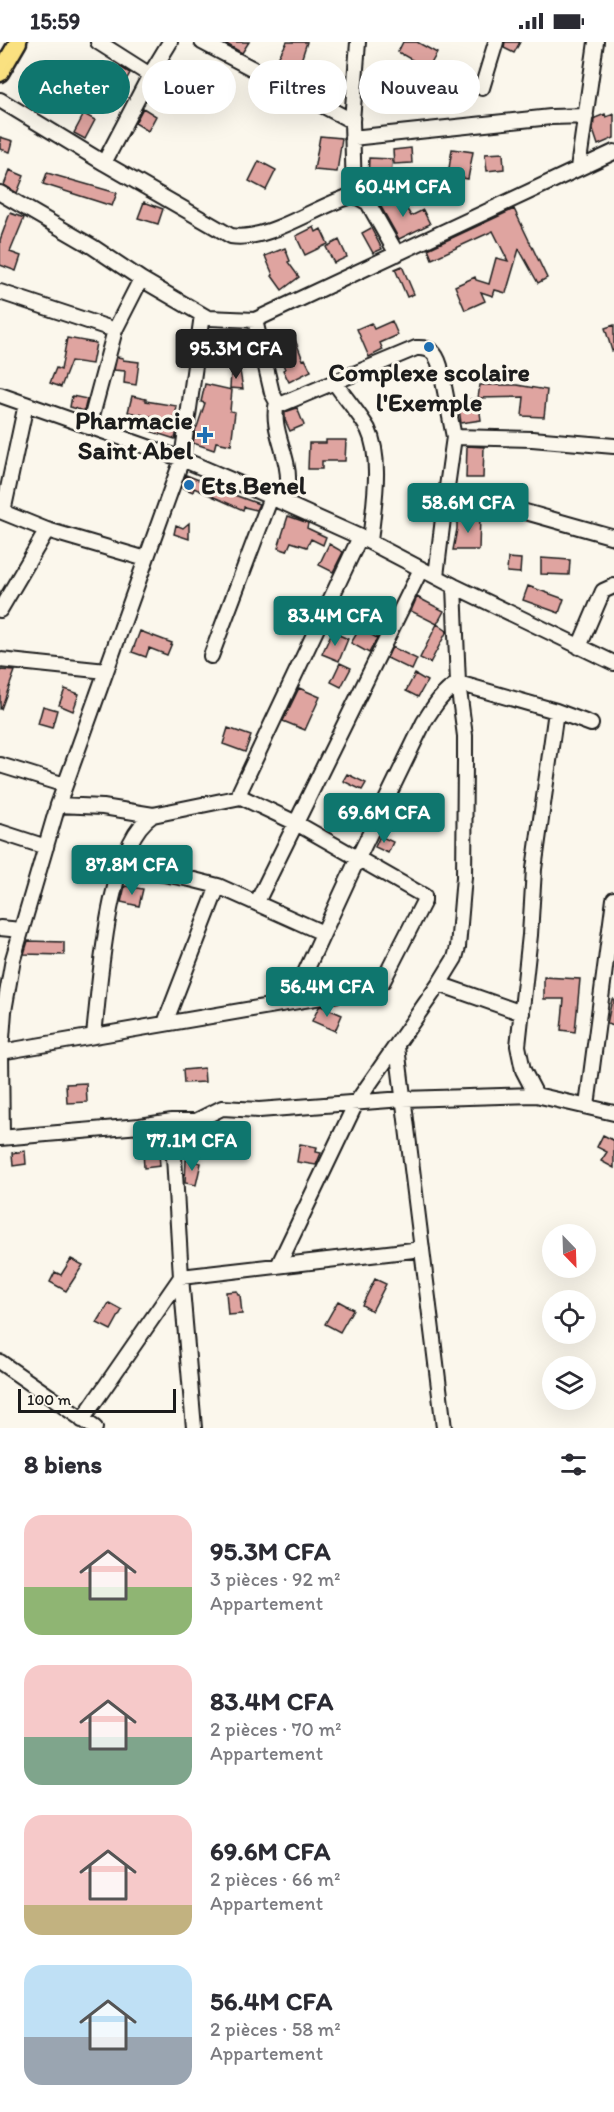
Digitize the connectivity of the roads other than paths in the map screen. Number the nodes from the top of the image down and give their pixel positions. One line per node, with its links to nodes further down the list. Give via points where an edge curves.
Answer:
1 (18, 42): 10 (main road)
2 (98, 42): 9 (street)
3 (170, 42): 8 (street)
4 (202, 42): 15 (street)
5 (358, 42): 15 (street)
6 (496, 42): 11 (street)
7 (596, 42): 14 (street)
8 (159, 60)
9 (142, 70)
10 (0, 72)
11 (482, 88)
12 (142, 90): 18 (street)
13 (0, 100): 18 (street)
14 (586, 116): 16 (street); 19 (street)
15 (352, 121): 16 (street)
16 (352, 138): 21 (street)
17 (614, 152): 19 (street)
18 (104, 163): 21 (street, via 231,236 248,237)
19 (578, 168): 22 (street)
20 (0, 193): 23 (street)
21 (354, 195): 22 (street, via 368,202)
22 (397, 254): 26 (street)
23 (141, 279): 25 (street); 27 (street)
24 (0, 292): 27 (street)
25 (202, 315): 26 (street); 35 (street)
26 (255, 320): 30 (street)
27 (115, 330): 32 (street)
28 (335, 383): 30 (street, via 289,403); 33 (street, via 416,348 431,350 440,366); 41 (street, via 372,441 375,484)
29 (0, 395): 31 (street)
30 (277, 402): 37 (street, via 274,411 288,481)
31 (26, 404): 32 (street); 38 (street)
32 (89, 427): 35 (street)
33 (454, 436): 34 (street); 36 (street)
34 (614, 446)
35 (182, 459): 37 (street); 42 (street)
36 (446, 494): 40 (street, via 469,496); 44 (street)
37 (276, 499): 41 (street); 49 (street)
38 (1, 512): 39 (street)
39 (47, 530): 42 (street); 47 (street)
40 (614, 537)
41 (365, 539): 43 (street); 58 (street, via 240,791)
42 (146, 559): 52 (street)
43 (421, 569): 44 (street); 61 (street)
44 (436, 576): 45 (street)
45 (454, 586): 48 (street); 53 (street)
46 (614, 586): 48 (street, via 603,591)
47 (0, 609)
48 (579, 646): 51 (street)
49 (211, 656)
50 (0, 660): 52 (street)
51 (614, 663)
52 (106, 671): 57 (street)
53 (458, 683): 54 (street); 64 (street, via 447,690 424,722); 72 (street, via 465,736 464,877 458,947)
54 (556, 711): 55 (street); 74 (street, via 534,869)
55 (591, 724)
56 (0, 765): 57 (street)
57 (65, 785): 59 (street)
58 (241, 797): 60 (street); 61 (street)
59 (58, 806): 60 (street, via 103,807); 63 (street)
60 (153, 815): 65 (street, via 143,821)
61 (296, 823): 64 (street); 68 (street)
62 (0, 832): 63 (street)
63 (46, 847): 70 (street)
64 (358, 858): 71 (street); 73 (street, via 419,892 424,901 379,985)
65 (121, 866): 66 (street); 76 (street, via 106,928)
66 (218, 886): 68 (street); 75 (street)
67 (614, 898): 82 (street)
68 (257, 902): 71 (street)
69 (0, 928): 70 (street)
70 (21, 930): 78 (street, via 4,1011)
71 (323, 933): 73 (street)
72 (440, 984): 74 (street); 77 (street)
73 (292, 1001): 75 (street)
74 (522, 1013): 79 (street, via 518,1046 523,1070)
75 (165, 1023): 76 (street)
76 (94, 1035): 78 (street)
77 (397, 1047): 80 (street); 81 (street)
78 (1, 1052): 86 (street)
79 (536, 1095): 80 (street); 82 (street)
80 (403, 1099): 81 (street); 88 (street)
81 (356, 1103): 84 (street, via 259,1110 222,1108); 89 (street)
82 (588, 1106): 83 (street)
83 (614, 1113)
84 (196, 1121): 85 (street); 87 (street)
85 (140, 1126): 86 (street); 87 (street, via 152,1132)
86 (1, 1138)
87 (174, 1156): 90 (street)
88 (422, 1249): 89 (street); 95 (street)
89 (278, 1266): 90 (street)
90 (181, 1277): 92 (street); 94 (street)
91 (0, 1362): 92 (street)
92 (82, 1420): 93 (street)
93 (95, 1428)
94 (194, 1428)
95 (444, 1428)

